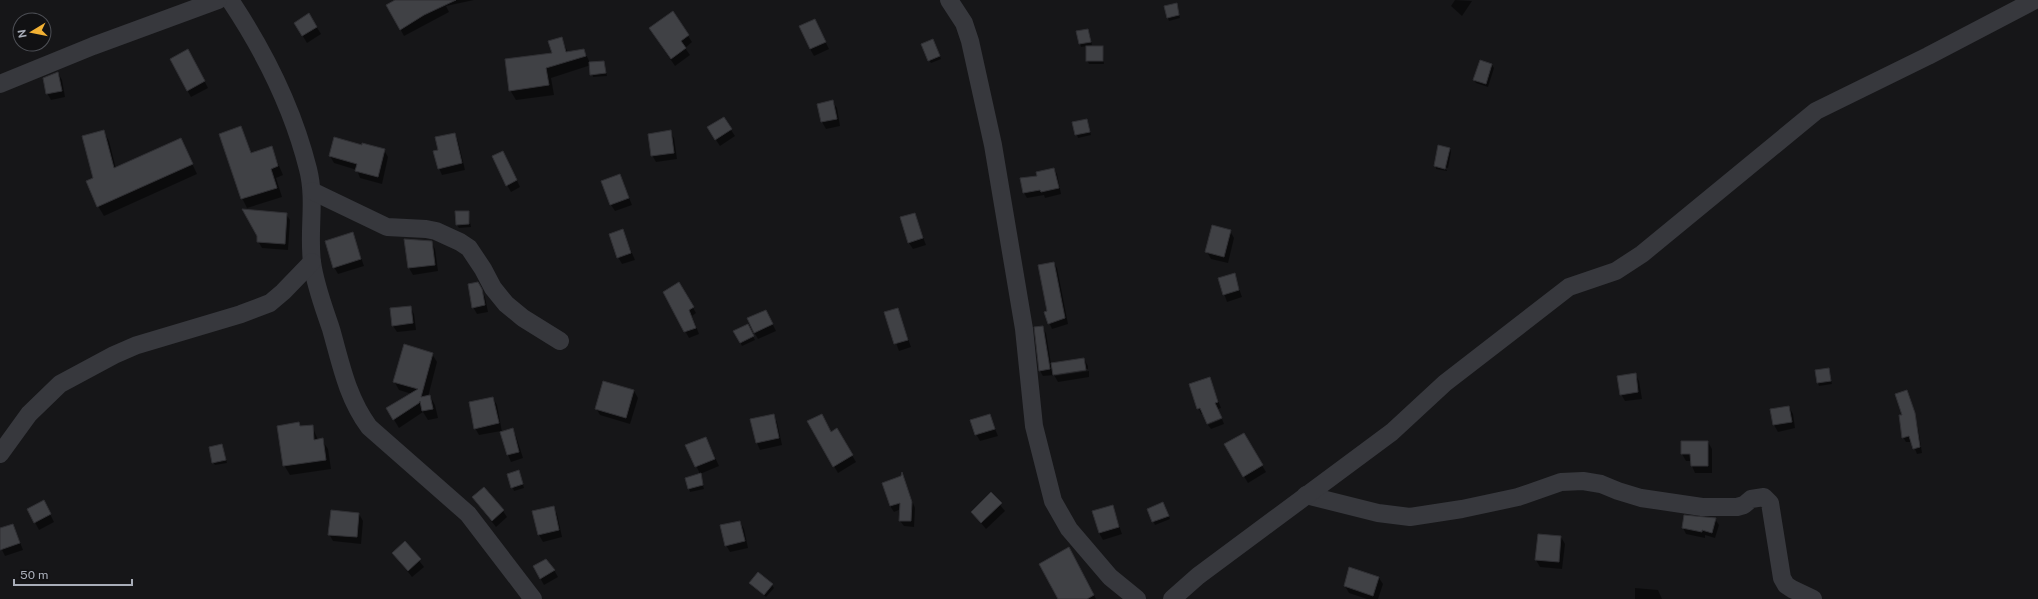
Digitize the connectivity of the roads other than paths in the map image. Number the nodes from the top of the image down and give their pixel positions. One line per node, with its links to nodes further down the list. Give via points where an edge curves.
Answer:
1 (218, 0): 5 (street, via 93,46)
2 (230, 0): 6 (street, via 253,34 283,97 308,169)
3 (949, 0): 12 (street, via 964,23 970,41 993,145 1024,329 1034,426 1053,501 1069,529 1105,571)
4 (2035, 0): 10 (street, via 1816,111 1642,254 1616,271 1569,288 1446,383 1392,432)
5 (0, 84)
6 (312, 191): 7 (street); 8 (street, via 387,227 436,231 460,242 469,248 493,288 506,304)
7 (312, 262): 9 (street, via 270,303 137,345 60,384 29,414); 11 (street, via 347,386 357,411 369,427 468,514)
8 (560, 341)
9 (0, 454)
10 (1306, 495): 13 (street, via 1198,576); 14 (street, via 1378,513 1410,517 1462,510 1518,497 1561,482 1583,481 1601,484 1641,498 1702,507 1737,507 1751,499 1764,497 1770,503 1782,578 1786,585)
11 (533, 599)
12 (1137, 599)
13 (1172, 599)
14 (1813, 599)

